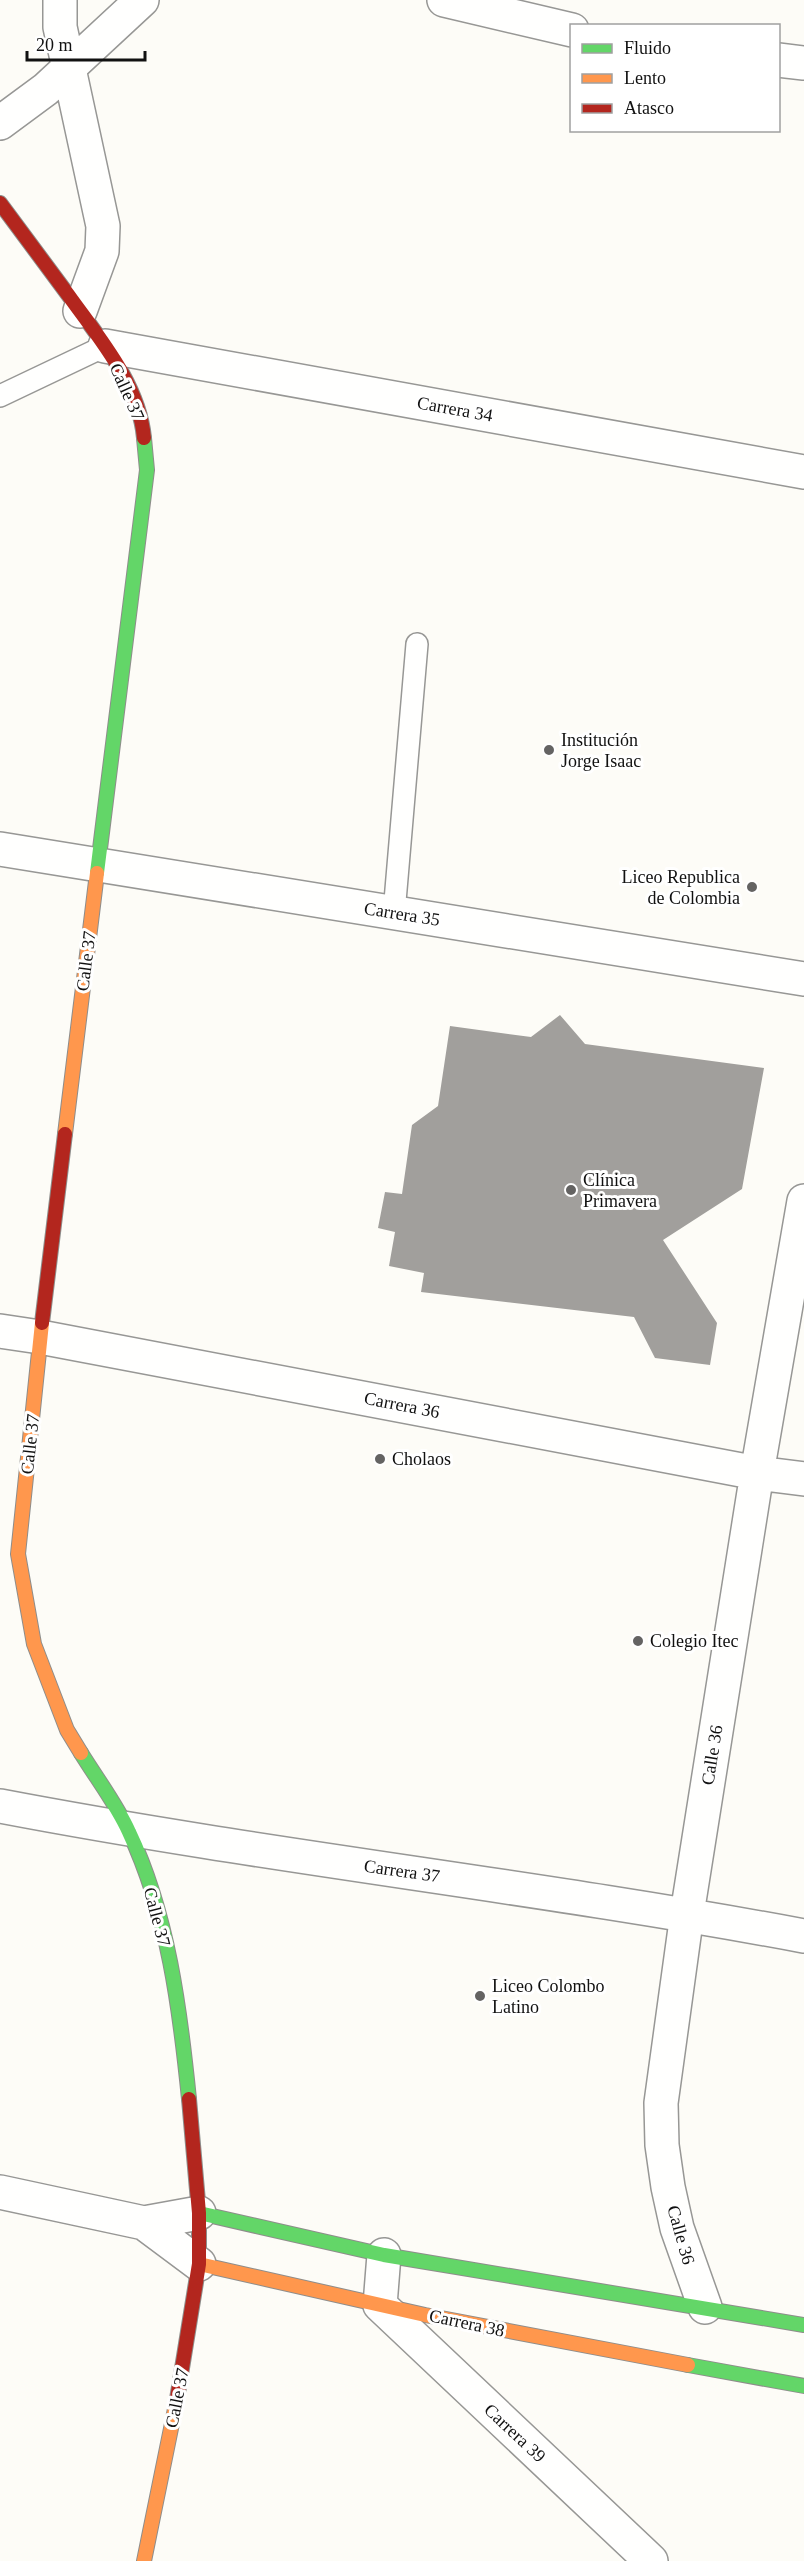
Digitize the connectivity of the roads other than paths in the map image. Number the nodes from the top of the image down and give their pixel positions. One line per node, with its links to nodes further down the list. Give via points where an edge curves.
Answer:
1 (60, 0): 7 (street, via 60,27)
2 (142, 0): 7 (street)
3 (444, 0): 4 (street)
4 (570, 30)
5 (780, 60): 6 (street)
6 (804, 63)
7 (69, 67): 8 (street); 10 (street, via 103,226 102,251)
8 (0, 123)
9 (0, 203): 10 (street, Calle 37)
10 (80, 311): 11 (street, Calle 37)
11 (105, 346): 12 (lane); 13 (street, Carrera 34); 16 (street, Calle 37, via 128,385 143,426 147,470)
12 (0, 396)
13 (804, 472)
14 (417, 644): 17 (lane)
15 (0, 849): 16 (street, Carrera 35)
16 (97, 865): 17 (street, Carrera 35); 21 (street, Calle 37)
17 (394, 913): 18 (street, Carrera 35)
18 (804, 979)
19 (804, 1201): 22 (street, Calle 36)
20 (0, 1332): 21 (street, Carrera 36)
21 (40, 1337): 22 (street, Carrera 36); 25 (street, Calle 37, via 18,1554 34,1644 67,1730)
22 (757, 1473): 23 (street, Carrera 36); 26 (street, Calle 36)
23 (804, 1479)
24 (0, 1806): 25 (street, Carrera 37)
25 (129, 1831): 26 (street, Carrera 37); 29 (street, Calle 37, via 157,1908 182,2028)
26 (687, 1914): 27 (street, Carrera 37); 34 (street, Calle 36, via 661,2103 662,2145 677,2228)
27 (804, 1936)
28 (0, 2192): 30 (street, Carrera 38)
29 (200, 2213): 30 (street, Carrera 38); 31 (street, Carrera 38); 32 (street, Calle 37)
30 (144, 2223): 32 (street, Carrera 38)
31 (384, 2254): 33 (street); 34 (street, Carrera 38)
32 (199, 2264): 33 (street, Carrera 38); 37 (street, Calle 37, via 184,2365)
33 (380, 2305): 36 (street, Carrera 38, via 589,2348); 38 (street, Carrera 39)
34 (705, 2307): 35 (street, Carrera 38)
35 (804, 2325)
36 (804, 2386)
37 (144, 2561)
38 (651, 2561)

